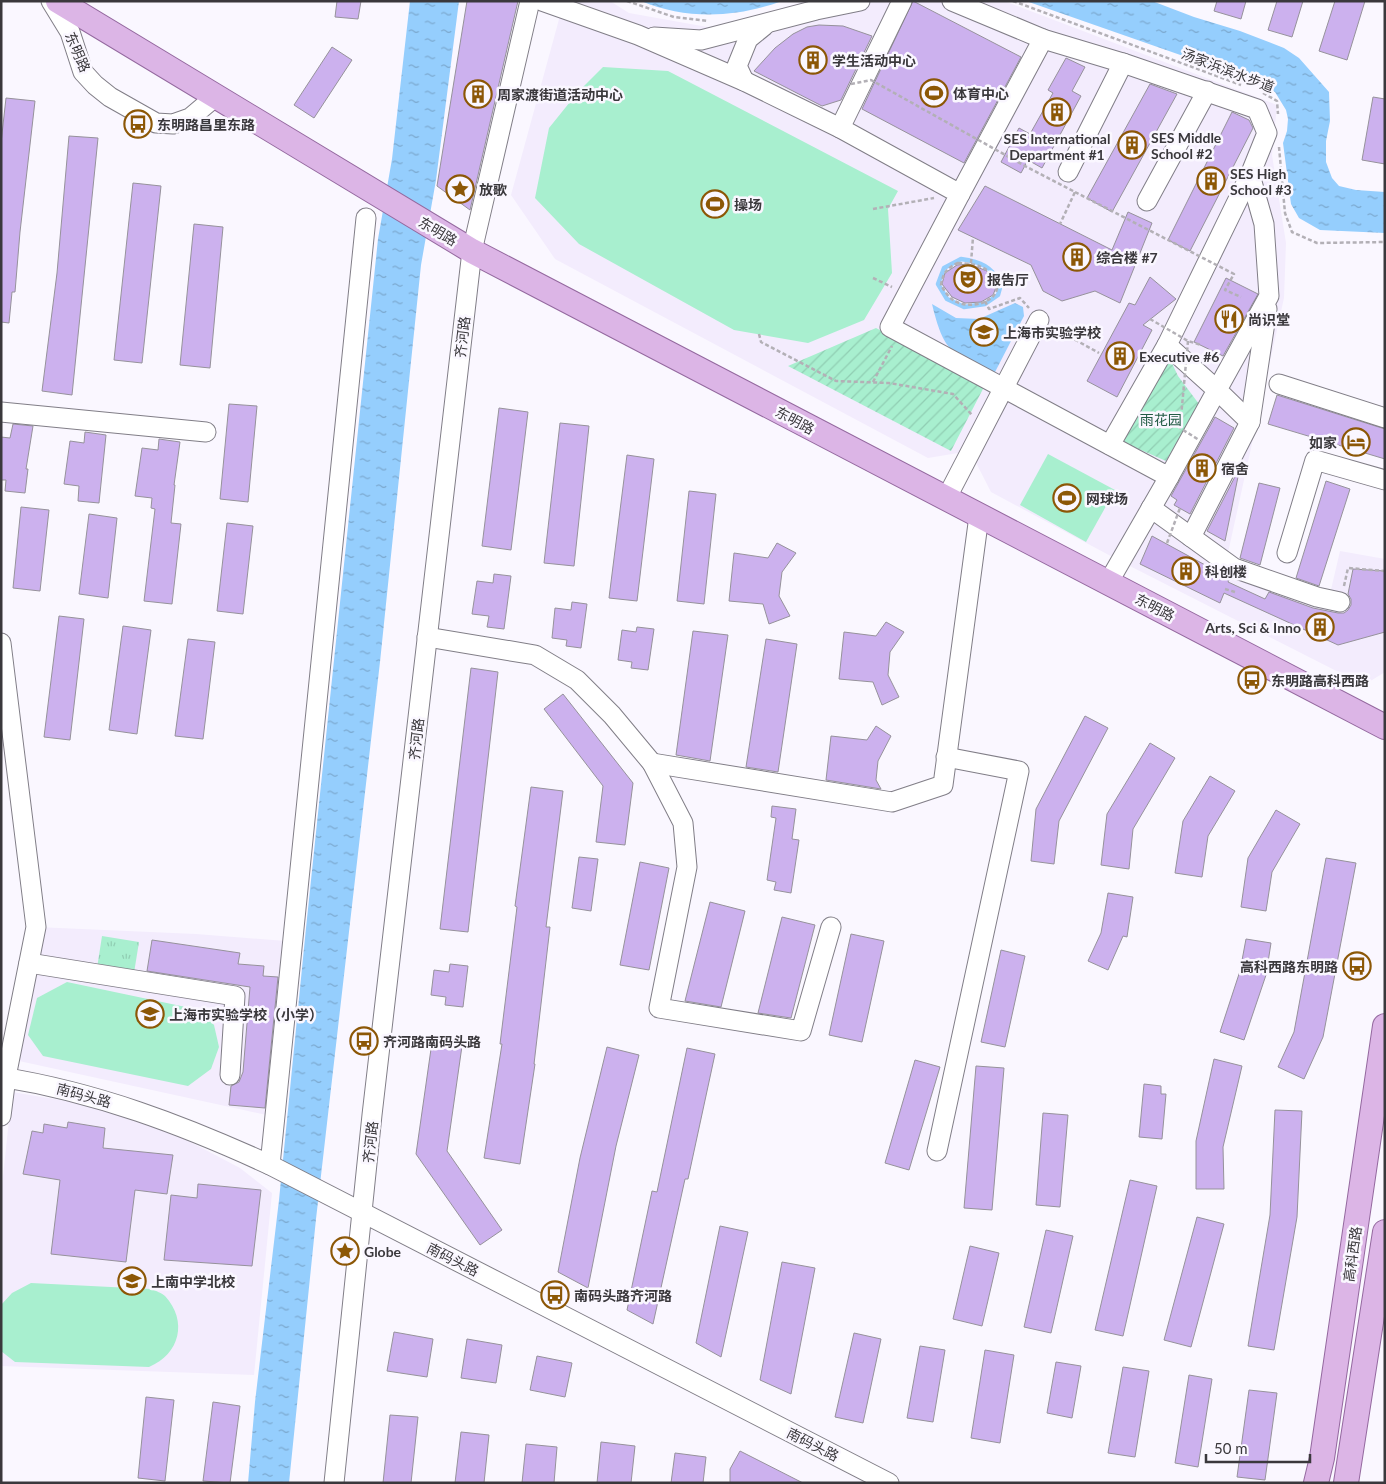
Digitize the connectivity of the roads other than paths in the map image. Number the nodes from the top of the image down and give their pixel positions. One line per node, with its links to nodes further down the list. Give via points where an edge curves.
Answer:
1 (51, 1): 14 (street, 东明路, via 70,32 83,72 110,97 156,123 173,124 190,118)
2 (58, 1): 14 (main road, 东明路)
3 (530, 1): 21 (street, 齐河路)
4 (542, 1): 9 (street)
5 (860, 1): 8 (street)
6 (902, 1): 15 (street)
7 (952, 1): 10 (street)
8 (766, 24): 9 (street, via 701,40); 12 (street, via 748,39 736,66)
9 (638, 35): 12 (street)
10 (1043, 39): 11 (street); 18 (street)
11 (1123, 63): 13 (street); 16 (street)
12 (744, 81): 15 (street)
13 (1207, 92): 17 (street, via 1258,109 1267,134); 19 (street)
14 (216, 97): 21 (main road, 东明路)
15 (840, 128): 18 (street)
16 (1068, 172)
17 (1250, 175): 22 (street, via 1264,224); 24 (street)
18 (960, 194): 26 (street, via 890,327)
19 (1147, 201)
20 (366, 218): 54 (street)
21 (472, 251): 35 (main road, 东明路); 42 (street, 齐河路)
22 (1269, 296): 27 (street); 30 (street)
23 (1039, 320): 26 (street)
24 (1167, 345): 27 (street); 32 (street)
25 (1279, 384): 29 (street)
26 (1003, 388): 32 (street); 35 (street)
27 (1217, 390): 30 (street); 33 (street)
28 (1, 412): 31 (street)
29 (1385, 418)
30 (1250, 422): 38 (street)
31 (206, 432)
32 (1110, 445): 33 (street)
33 (1169, 477): 36 (street)
34 (1385, 480): 39 (street, via 1315,460)
35 (946, 499): 37 (main road, 东明路)
36 (1151, 508): 38 (street); 40 (street)
37 (979, 516): 40 (main road, 东明路); 45 (street)
38 (1191, 537): 41 (street, via 1234,568 1317,598)
39 (1287, 552)
40 (1108, 583): 44 (main road, 东明路)
41 (1340, 602)
42 (427, 637): 46 (street, via 535,655 577,680 612,714); 55 (street, 齐河路)
43 (1, 644): 48 (street, via 36,927)
44 (1385, 727)
45 (946, 756): 46 (street, via 943,785 892,802); 53 (street, via 1019,771)
46 (652, 763): 47 (street, via 683,823 687,867 659,1008 801,1031)
47 (832, 927)
48 (29, 963): 50 (street, via 235,996); 51 (street)
49 (1385, 1026): 59 (main road, 高科西路, via 1324,1448)
50 (230, 1075)
51 (4, 1077): 52 (street); 54 (street, 南码头路, via 82,1093 144,1112)
52 (1, 1116)
53 (937, 1152)
54 (270, 1165): 55 (street, 南码头路)
55 (362, 1213): 57 (street, 齐河路); 58 (street, 南码头路)
56 (1385, 1232): 60 (main road, 高科西路)
57 (334, 1483)
58 (889, 1483)
59 (1316, 1483)
60 (1346, 1483)

